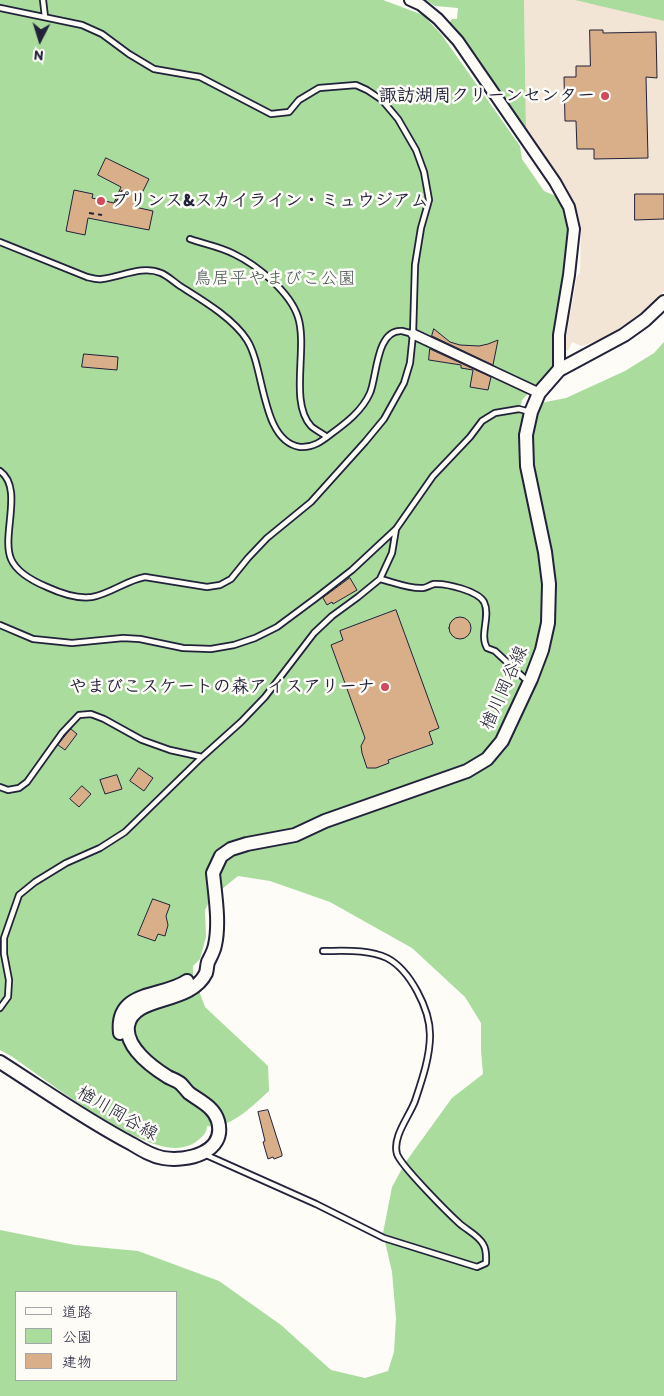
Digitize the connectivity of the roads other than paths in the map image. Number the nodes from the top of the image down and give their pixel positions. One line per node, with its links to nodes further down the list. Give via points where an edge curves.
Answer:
1 (43, 0): 4 (lane)
2 (410, 0): 9 (street, via 438,19 458,41 569,207 574,229 559,335)
3 (0, 8): 4 (lane)
4 (45, 17): 8 (lane, via 82,25 102,34 154,69 200,78 271,114 289,112 299,100 319,88 356,85 382,100 398,119 416,150 429,200 415,265)
5 (190, 240): 12 (lane, via 233,253 250,263 293,304 302,340 302,410 311,426)
6 (0, 242): 12 (lane, via 87,278 100,279 142,270 160,273 234,324 248,341 269,414 284,440 300,446 315,445)
7 (664, 302): 9 (main road, 楢川岡谷線, via 624,335)
8 (413, 334): 10 (street); 12 (lane, via 402,331 385,341 370,394 352,418); 13 (lane, via 404,383 384,419 311,502 267,538 231,579 220,585 207,587 145,577 93,597 82,597 35,582 11,560 8,542 10,482)
9 (559, 370): 10 (main road, 楢川岡谷線)
10 (540, 393): 11 (main road, 楢川岡谷線)
11 (531, 412): 14 (lane, via 519,409 494,413 482,421 433,476); 23 (main road, 楢川岡谷線, via 526,434 527,466 545,552 549,584 548,623 532,679 502,741 487,759 468,771 333,818 295,835 247,844 226,852 213,873 216,931 213,954 208,963 179,986 137,999 122,1016 121,1038 132,1056 148,1072 210,1107 219,1128 216,1140)
12 (326, 437)
13 (0, 471)
14 (396, 529): 15 (lane, via 392,553); 16 (lane, via 352,570 277,627 234,645 211,649 183,648 123,638 72,643 33,639)
15 (380, 579): 17 (lane, via 423,588 435,584 463,588 479,596 485,603 484,643); 18 (lane, via 314,633 265,697)
16 (0, 625)
17 (524, 678)
18 (202, 757): 19 (lane, via 142,740 91,714 78,716 62,733 28,782 8,790); 21 (lane, via 125,832 100,848 66,863 18,895 4,938 10,980 8,998)
19 (0, 787)
20 (323, 950): 23 (lane, via 362,952 386,958 400,967 413,984 426,1010 430,1034 426,1065 398,1138 397,1155 460,1224 482,1243 486,1262 477,1266 384,1238)
21 (0, 1008)
22 (0, 1062): 23 (main road, 楢川岡谷線, via 98,1126 150,1154 175,1160)
23 (203, 1154)

